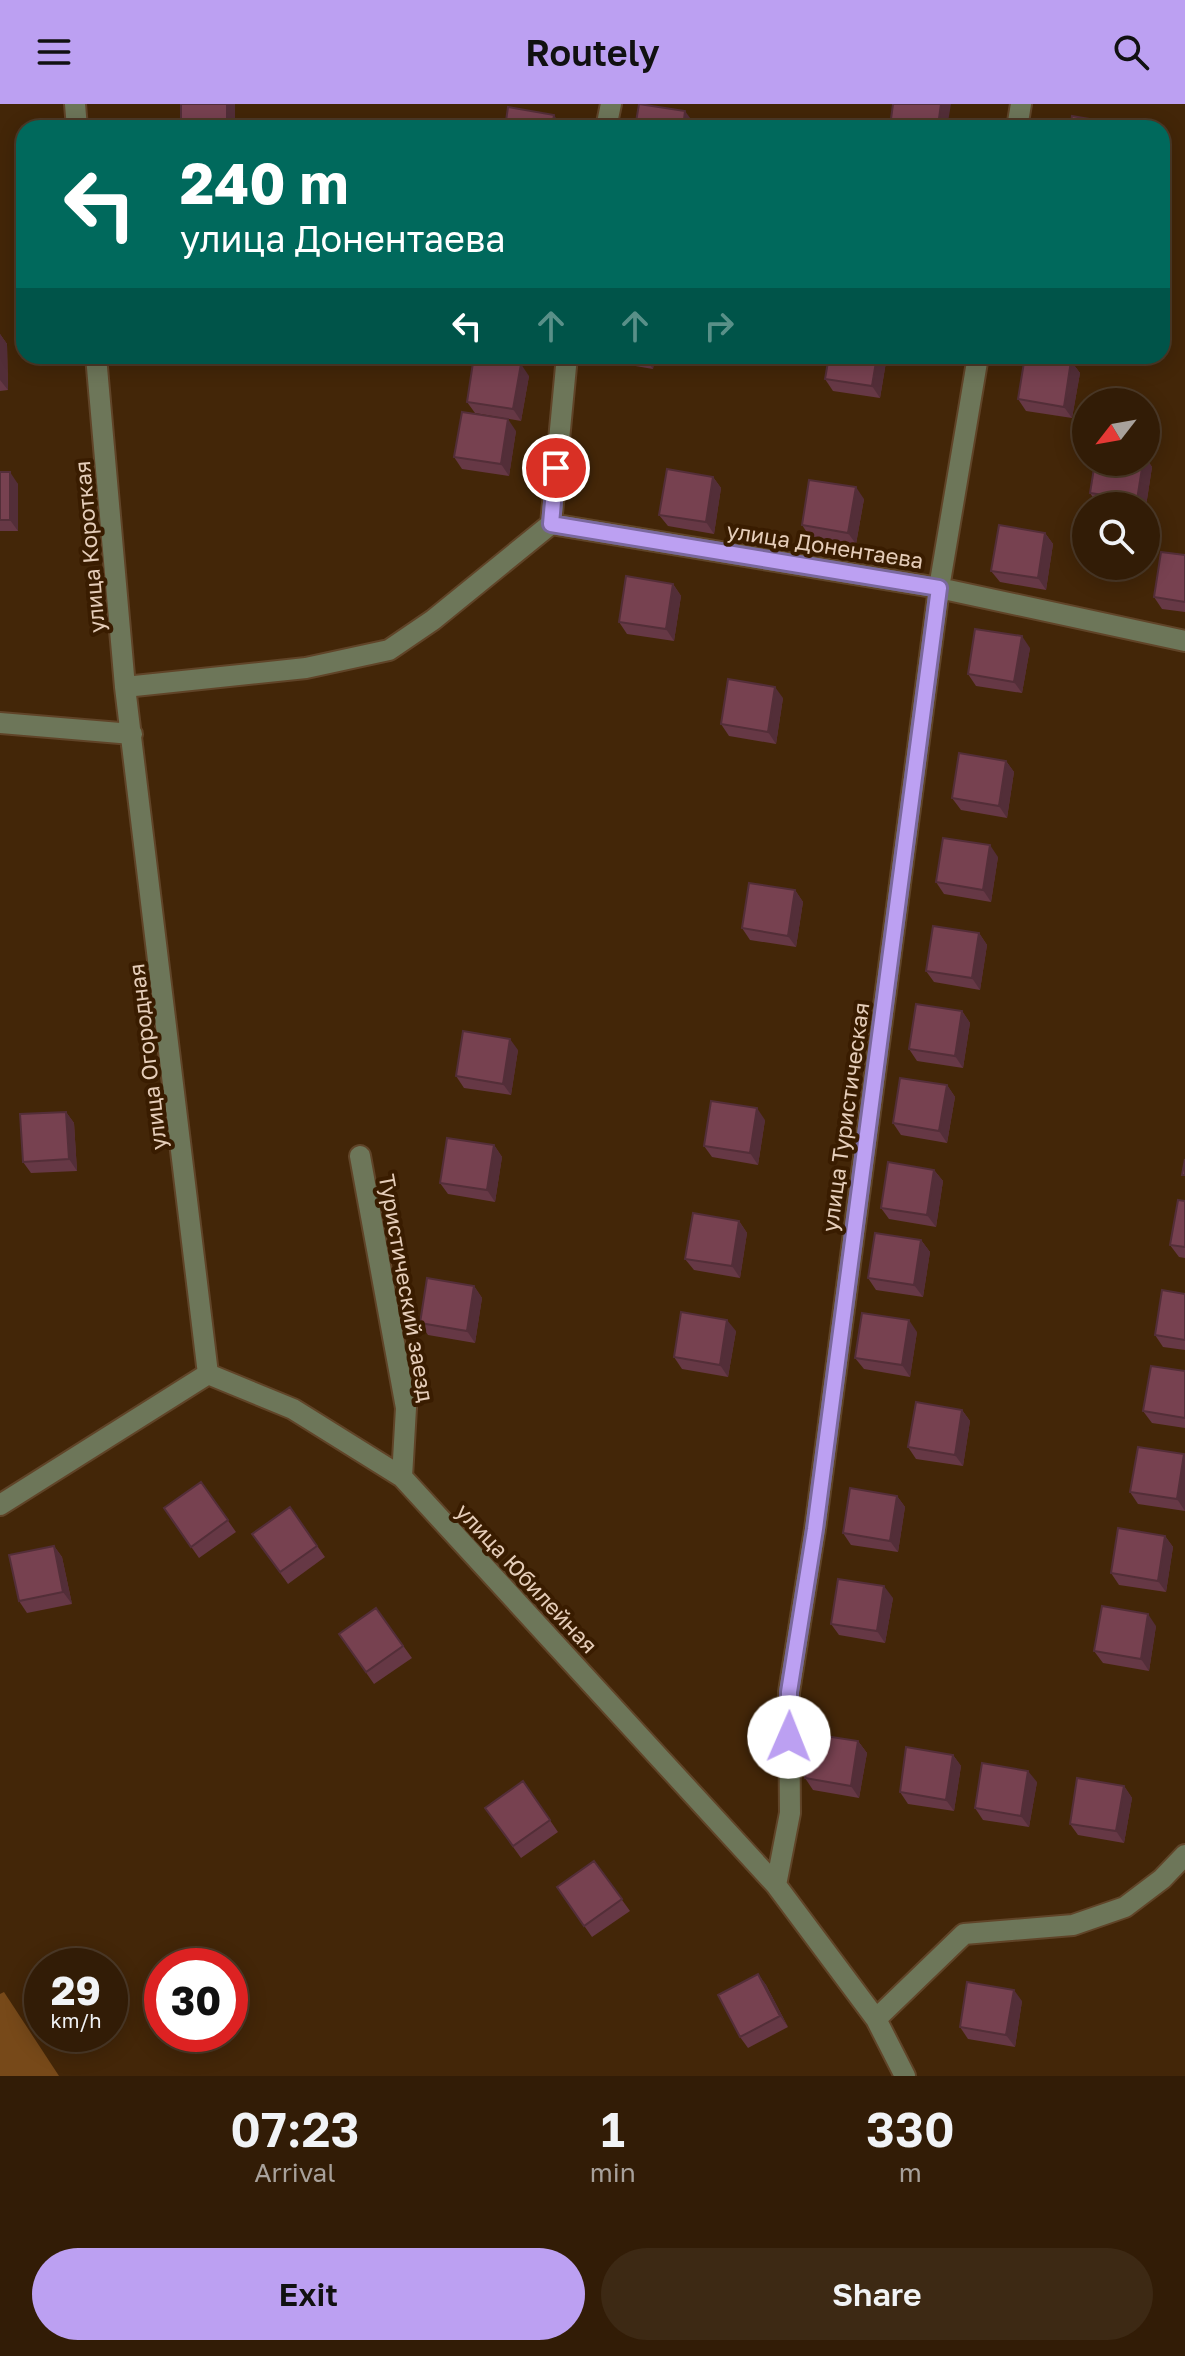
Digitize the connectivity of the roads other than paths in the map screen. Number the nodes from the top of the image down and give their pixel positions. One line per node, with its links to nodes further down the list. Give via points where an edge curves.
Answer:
1 (97, 364): 7 (street, улица Короткая)
2 (566, 364): 4 (street)
3 (977, 364): 5 (street, улица Туристическая)
4 (551, 524): 5 (street, улица Донентаева); 7 (street, via 389,650 306,668)
5 (939, 588): 6 (street, улица Донентаева); 15 (street, улица Туристическая, via 789,1692 790,1813)
6 (1185, 641)
7 (125, 687): 9 (street, улица Короткая)
8 (0, 723): 9 (street)
9 (132, 734): 11 (street, улица Огородная)
10 (360, 1156): 12 (street, Туристический заезд, via 406,1408)
11 (208, 1374): 12 (street, улица Юбилейная, via 293,1409); 13 (street)
12 (402, 1477): 15 (street, улица Юбилейная)
13 (0, 1505)
14 (1185, 1855): 16 (street, via 1125,1907 1073,1925 964,1934)
15 (776, 1885): 16 (street, улица Юбилейная)
16 (876, 2019): 17 (street, улица Юбилейная)
17 (905, 2076)

